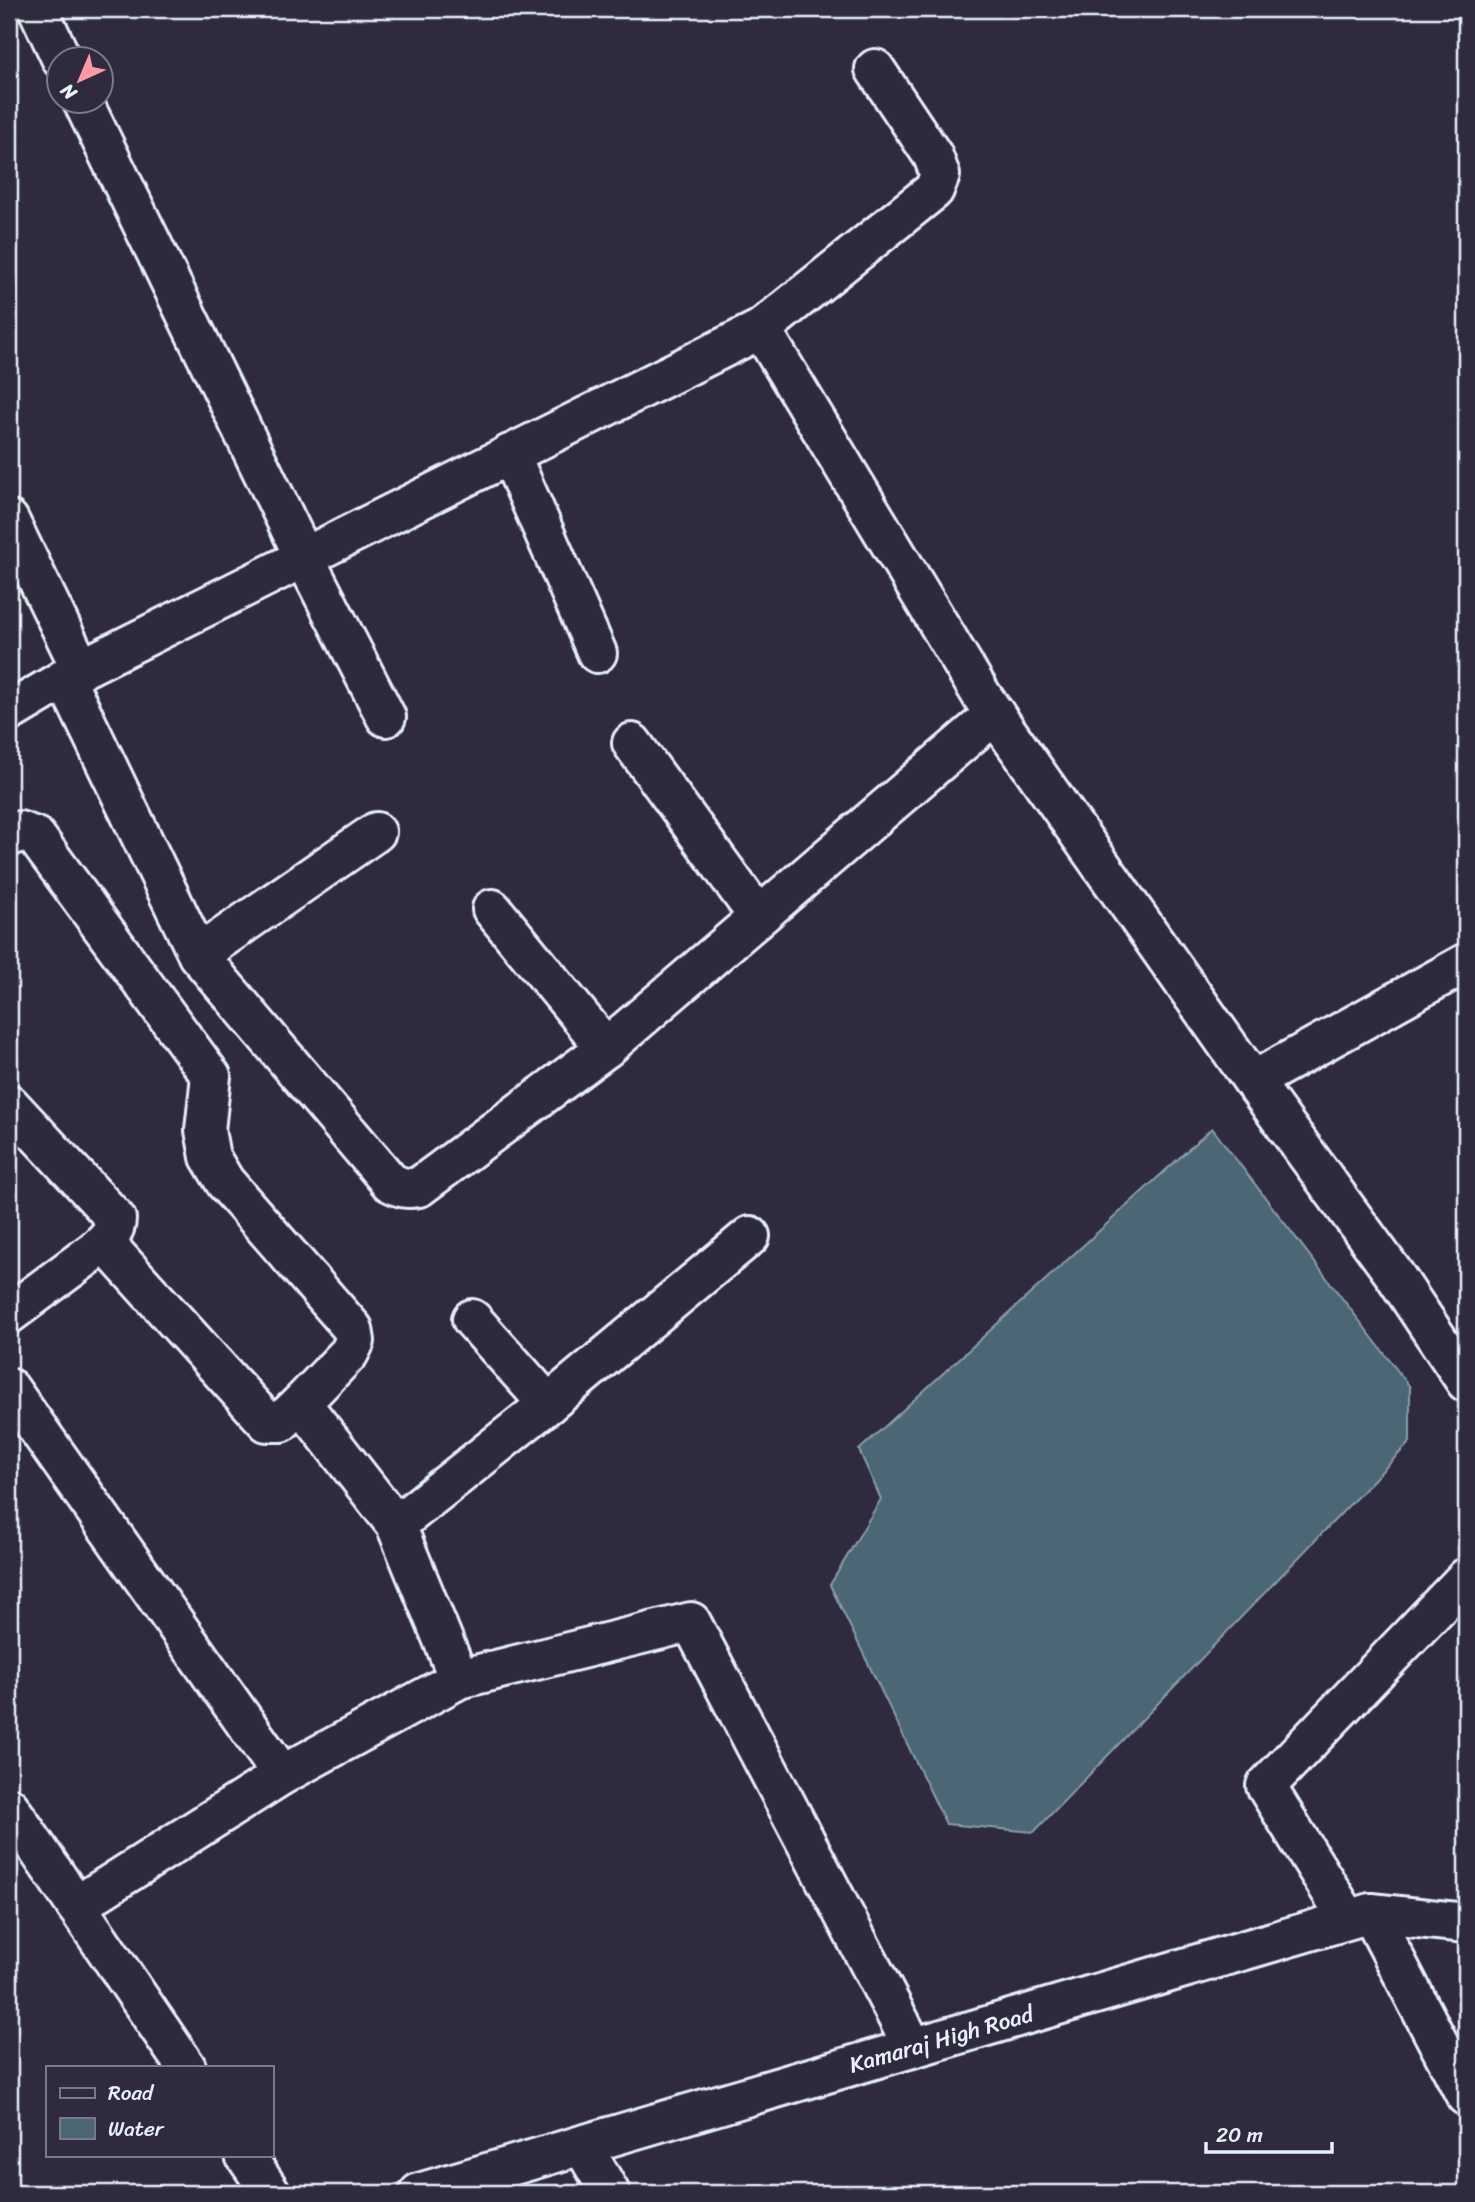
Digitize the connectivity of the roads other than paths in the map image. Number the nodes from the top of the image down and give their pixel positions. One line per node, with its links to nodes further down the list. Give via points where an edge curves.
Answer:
1 (38, 9): 2 (street)
2 (55, 46)
3 (876, 69): 5 (street, via 933,156 940,175 934,190)
4 (90, 116): 8 (street)
5 (761, 329): 6 (street); 12 (street)
6 (510, 454): 8 (street); 9 (street)
7 (9, 520): 10 (street)
8 (304, 558): 10 (street); 13 (street)
9 (597, 653)
10 (73, 673): 11 (street); 19 (street)
11 (9, 712)
12 (995, 714): 18 (street); 22 (street)
13 (386, 717)
14 (632, 743): 18 (street)
15 (376, 832): 19 (street)
16 (9, 837): 30 (street, via 19,831 36,837 211,1076 205,1130 210,1157 225,1182 353,1329 355,1341 349,1353)
17 (492, 909): 21 (street)
18 (758, 916): 21 (street)
19 (198, 955): 21 (street, via 390,1182 400,1188 419,1187)
20 (1466, 963): 22 (street)
21 (606, 1048)
22 (1253, 1081): 28 (street)
23 (9, 1104): 25 (street, via 116,1219)
24 (750, 1236): 31 (street)
25 (104, 1242): 26 (street); 30 (street, via 267,1422 281,1422)
26 (9, 1314)
27 (472, 1319): 31 (street)
28 (1466, 1381)
29 (9, 1388): 35 (street)
30 (301, 1403): 32 (street)
31 (548, 1404): 32 (street)
32 (397, 1525): 34 (street)
33 (1466, 1578): 38 (street, via 1266,1786)
34 (460, 1679): 35 (street); 40 (street, via 691,1622)
35 (282, 1775): 37 (street)
36 (9, 1807): 37 (street)
37 (76, 1906): 41 (street)
38 (1360, 1916): 39 (street, Kamaraj High Road); 40 (street, Kamaraj High Road); 42 (street)
39 (1466, 1923)
40 (913, 2047): 43 (street, Kamaraj High Road)
41 (185, 2066)
42 (1466, 2096)
43 (582, 2145): 46 (street, Kamaraj High Road); 47 (street)
44 (246, 2156): 45 (street)
45 (271, 2193)
46 (419, 2193)
47 (610, 2193)

